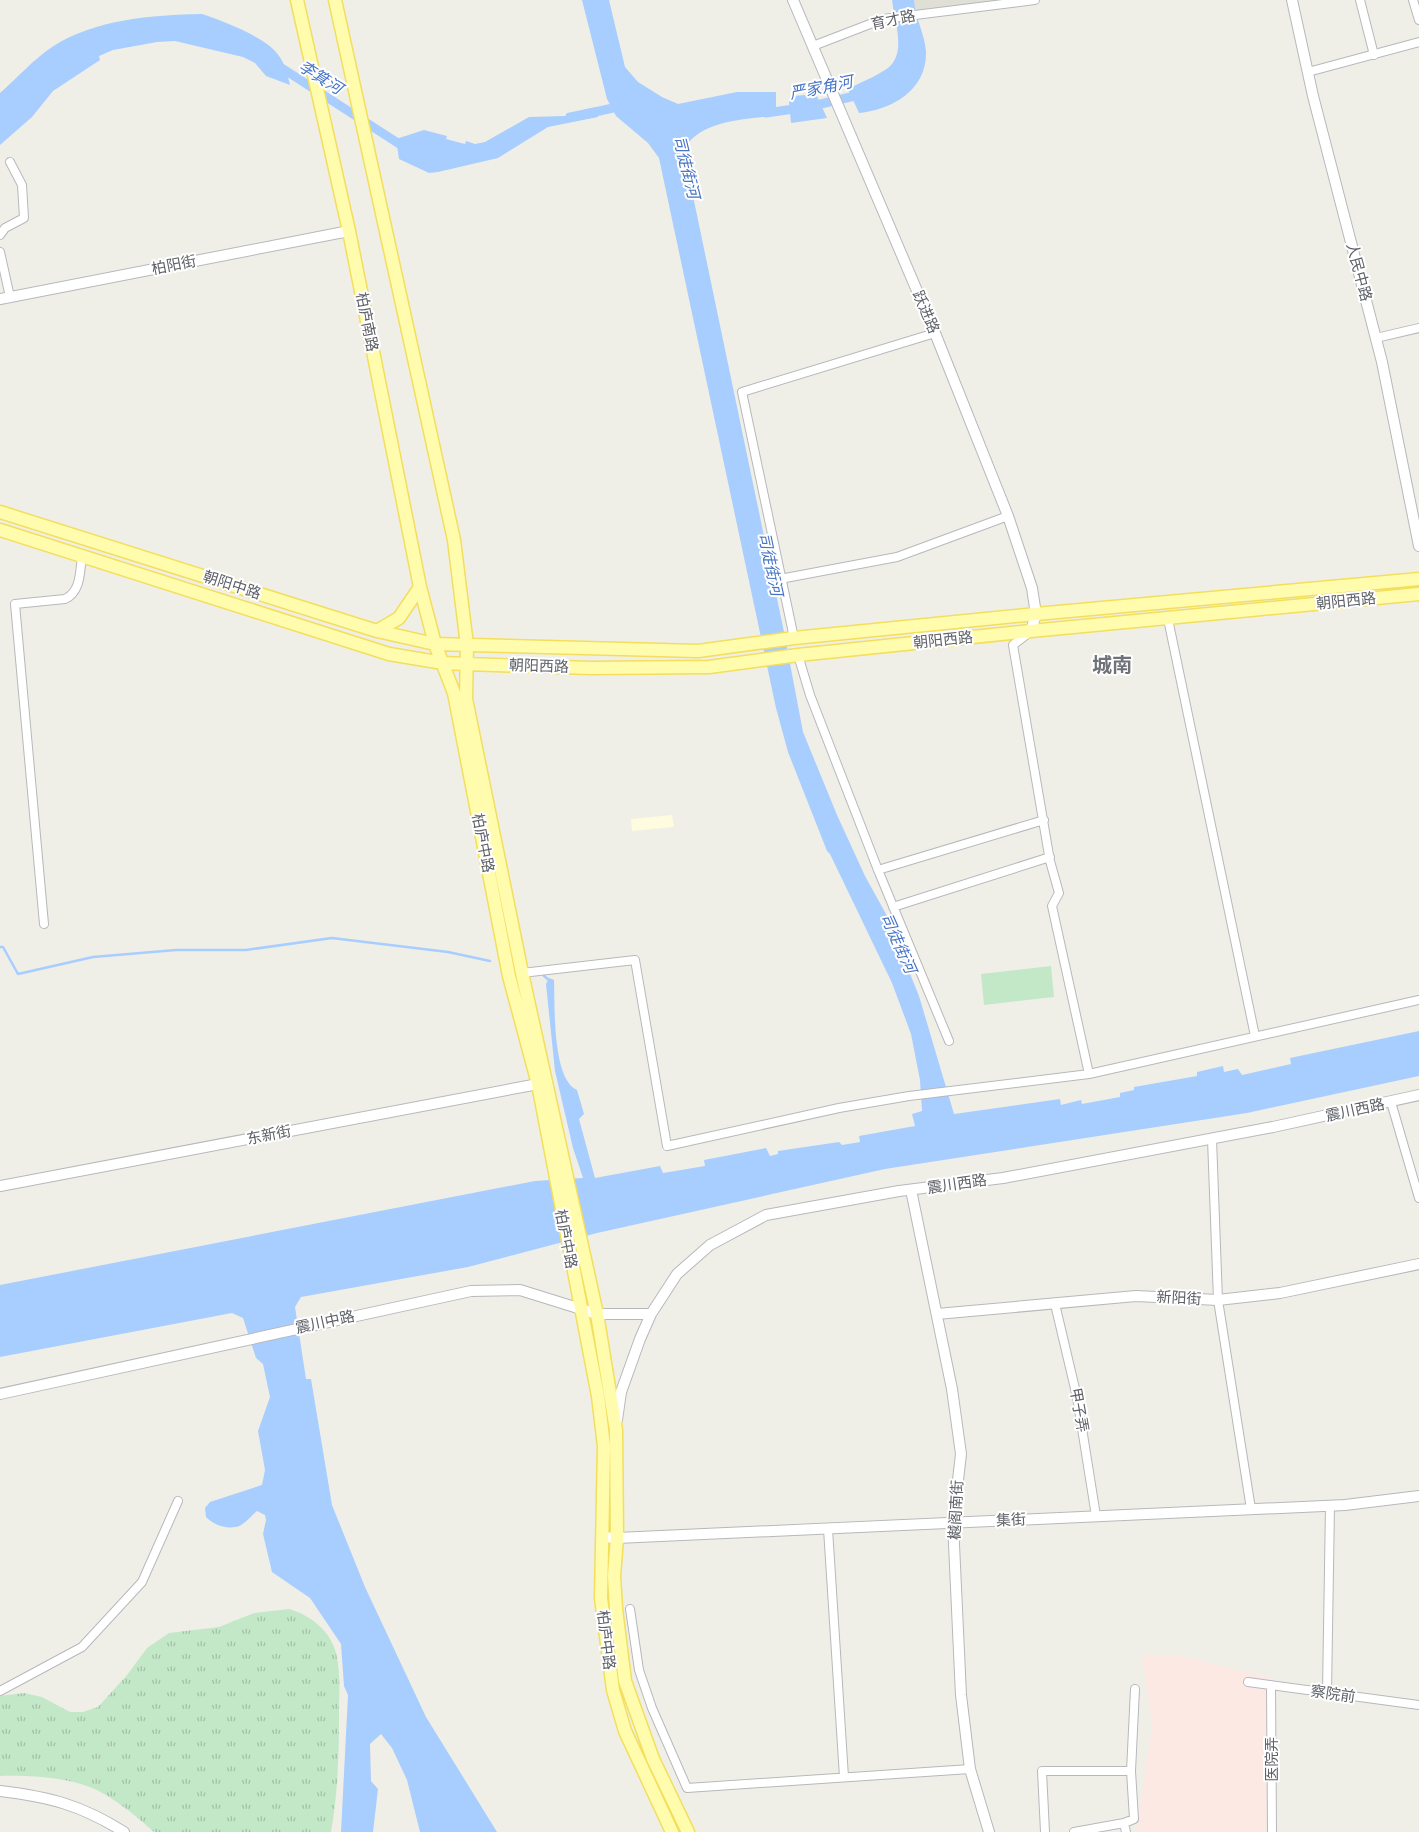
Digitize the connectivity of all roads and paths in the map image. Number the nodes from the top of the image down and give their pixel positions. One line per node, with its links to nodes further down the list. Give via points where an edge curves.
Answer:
1 (297, 0): 14 (main road, 柏庐南路)
2 (335, 0): 36 (main road, via 454,540)
3 (793, 0): 10 (street, 跃进路)
4 (1035, 0): 10 (street, 育才路, via 883,19)
5 (1292, 0): 12 (street, 人民中路)
6 (1360, 0): 11 (street)
7 (1413, 0): 8 (street)
8 (1419, 20)
9 (1419, 42): 11 (street)
10 (813, 46): 19 (street, 跃进路)
11 (1374, 55): 12 (street)
12 (1308, 72): 20 (street, 人民中路)
13 (10, 162): 15 (street, via 22,185 24,218 5,228)
14 (349, 231): 17 (street, 柏阳街); 28 (main road, 柏庐南路)
15 (0, 235)
16 (0, 252): 17 (street)
17 (5, 298)
18 (1419, 328): 20 (street)
19 (936, 333): 22 (street, 跃进路); 26 (street, via 742,392)
20 (1376, 338): 24 (street, 人民中路)
21 (0, 512): 32 (main road, 朝阳中路)
22 (1008, 516): 26 (street, via 897,557); 30 (street, 跃进路, via 1032,588)
23 (0, 530): 25 (main road, 朝阳中路)
24 (1419, 546)
25 (82, 555): 38 (main road, 朝阳中路, via 389,654); 44 (street, via 76,590 71,596 15,604)
26 (780, 578): 34 (street)
27 (1419, 579): 30 (main road, 朝阳西路)
28 (420, 587): 32 (main road, via 399,618); 35 (main road, 柏庐南路)
29 (1419, 594): 31 (main road, 朝阳西路)
30 (1036, 614): 33 (street, 跃进路); 34 (main road, 朝阳西路)
31 (1168, 619): 33 (main road, 朝阳西路); 47 (street)
32 (377, 631): 35 (main road, 朝阳中路)
33 (1031, 631): 37 (main road, 朝阳西路); 40 (street, via 1013,645)
34 (791, 639): 36 (main road, 朝阳西路, via 698,651)
35 (435, 644): 36 (main road, 朝阳中路); 38 (main road, 柏庐中路)
36 (467, 645): 39 (main road, 柏庐中路)
37 (794, 655): 39 (main road, 朝阳西路, via 709,667); 42 (street)
38 (443, 662): 39 (main road, 朝阳中路); 50 (main road, 柏庐中路, via 454,693 509,976)
39 (466, 664): 45 (main road, 柏庐中路, via 466,699)
40 (1044, 820): 41 (street); 42 (street)
41 (1050, 857): 43 (street); 49 (street, via 1059,892 1052,906)
42 (878, 870): 43 (street)
43 (893, 906): 48 (street)
44 (44, 924)
45 (522, 973): 49 (street, via 635,960 667,1146 909,1096); 54 (main road, 柏庐中路)
46 (1419, 1000): 47 (street)
47 (1255, 1036): 49 (street)
48 (949, 1041)
49 (1089, 1074)
50 (538, 1084): 54 (main road, 柏庐中路); 55 (street, 东新街)
51 (1419, 1095): 52 (street, 震川西路)
52 (1391, 1102): 53 (street, 震川西路); 57 (street)
53 (1212, 1139): 56 (street, 震川西路, via 1003,1178); 59 (street)
54 (556, 1154): 61 (main road, 柏庐中路); 62 (main road, 柏庐中路)
55 (0, 1186)
56 (911, 1190): 63 (street, 震川西路, via 766,1215 710,1245 677,1274); 64 (street, 樾阁南街)
57 (1419, 1198)
58 (1419, 1267): 59 (street, 新阳街, via 1280,1293)
59 (1218, 1300): 60 (street, 新阳街, via 1136,1296); 70 (street)
60 (1055, 1304): 64 (street, 新阳街); 71 (street, 甲子弄, via 1078,1397)
61 (581, 1311): 62 (street, 震川中路); 65 (street, 震川中路, via 520,1290 471,1291); 74 (main road, 柏庐中路, via 602,1423)
62 (597, 1314): 63 (street, 震川中路); 66 (main road, 柏庐中路)
63 (651, 1314): 66 (street, 震川西路, via 621,1392)
64 (937, 1314): 72 (street, 樾阁南街, via 961,1454)
65 (0, 1394)
66 (616, 1430): 75 (main road, 柏庐中路)
67 (1419, 1496): 69 (street, 集街)
68 (178, 1501): 80 (street, via 142,1582 82,1647)
69 (1330, 1506): 70 (street, 集街); 81 (street)
70 (1251, 1509): 71 (street, 集街)
71 (1096, 1516): 72 (street, 集街)
72 (953, 1522): 73 (street, 集街); 83 (street, 樾阁南街, via 961,1695)
73 (828, 1529): 75 (street, 集街); 85 (street)
74 (602, 1537): 75 (street, 集街); 89 (main road, 柏庐中路, via 601,1598 617,1710)
75 (617, 1538): 90 (main road, 柏庐中路, via 614,1576 625,1681 653,1759)
76 (630, 1609): 85 (street, via 639,1670 687,1788)
77 (1248, 1682): 78 (street, 察院前)
78 (1271, 1685): 81 (street, 察院前); 95 (street, 医院弄)
79 (1135, 1688): 84 (street)
80 (0, 1691)
81 (1327, 1693): 82 (street, 察院前)
82 (1419, 1705)
83 (970, 1769): 85 (street); 91 (street, 樾阁南街)
84 (1131, 1771): 87 (street, via 1134,1819); 92 (street, via 1042,1771)
85 (844, 1777)
86 (0, 1791): 88 (street, via 62,1801)
87 (1124, 1823): 93 (street); 94 (street)
88 (124, 1832)
89 (672, 1832)
90 (688, 1832)
91 (989, 1832)
92 (1045, 1832)
93 (1074, 1832)
94 (1126, 1832)
95 (1272, 1832)

